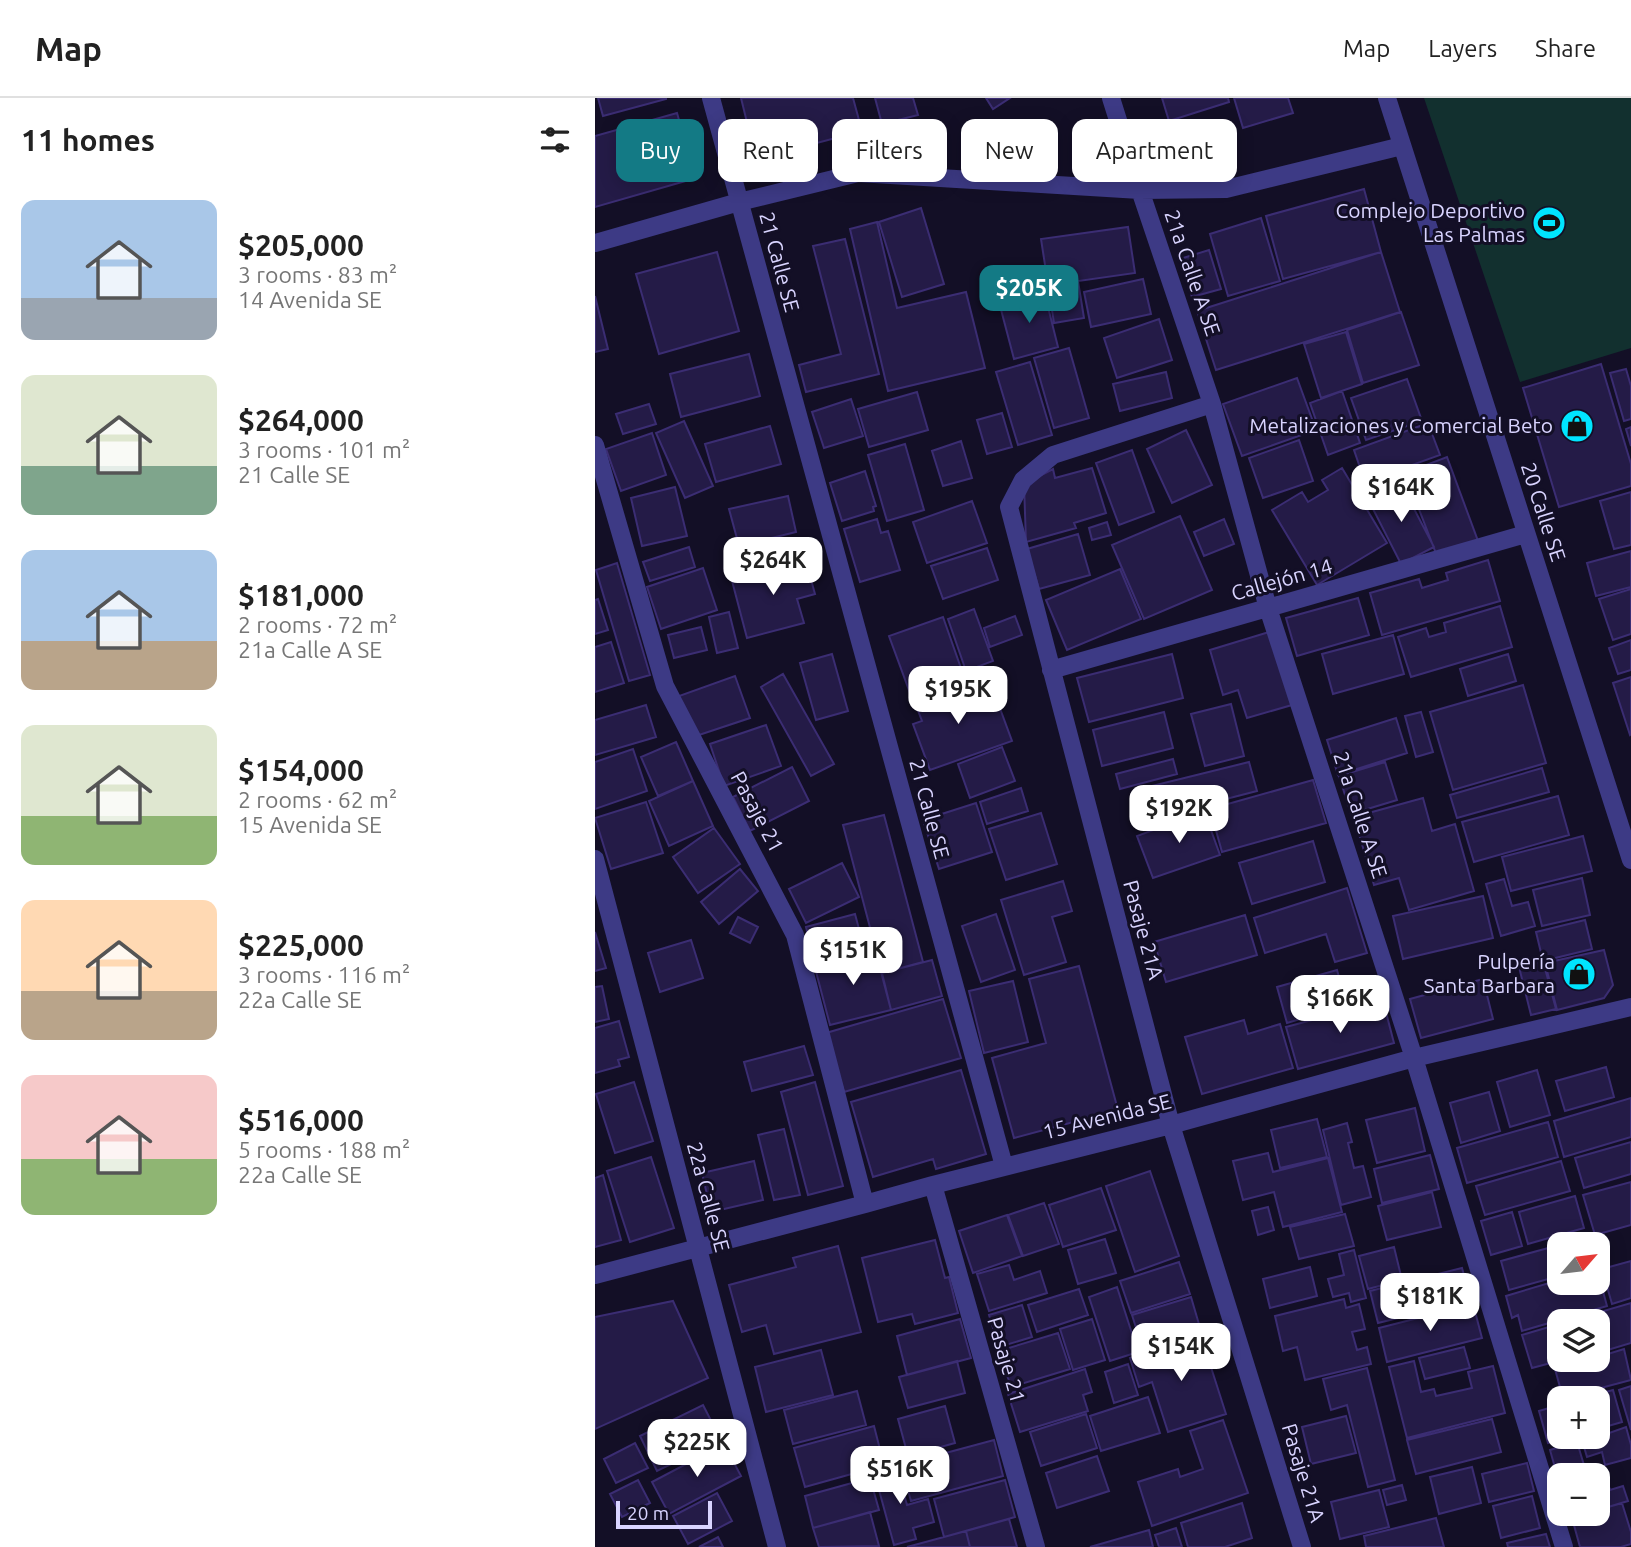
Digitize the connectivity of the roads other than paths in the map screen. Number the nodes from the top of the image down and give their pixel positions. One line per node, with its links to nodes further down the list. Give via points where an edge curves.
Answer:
1 (711, 98): 6 (street, 21 Calle SE)
2 (1111, 98): 5 (street, 21a Calle A SE)
3 (1387, 98): 4 (street, 20 Calle SE)
4 (1402, 146): 5 (street, via 1226,190); 10 (street, 20 Calle SE)
5 (1140, 190): 6 (street, via 858,173); 8 (street, 21a Calle A SE)
6 (739, 202): 7 (street); 18 (street, 21 Calle SE)
7 (595, 243)
8 (1212, 404): 11 (street, 21a Calle A SE); 12 (street, Pasaje 21A, via 1053,455 1023,481 1009,507)
9 (595, 445): 20 (street, Pasaje 21, via 665,686 796,935)
10 (1526, 534): 11 (street, Callejón 14); 14 (street, 20 Calle SE)
11 (1268, 608): 12 (street, Callejón 14); 16 (street, 21a Calle A SE)
12 (1051, 670): 17 (street, Pasaje 21A)
13 (595, 859): 21 (street, 22a Calle SE)
14 (1631, 860)
15 (1631, 1007): 16 (street, 15 Avenida SE)
16 (1414, 1058): 17 (street, 15 Avenida SE); 26 (street, 21a Calle A SE)
17 (1171, 1125): 18 (street, 15 Avenida SE); 25 (street, Pasaje 21A)
18 (1004, 1167): 19 (street, 15 Avenida SE)
19 (933, 1185): 20 (street, 15 Avenida SE); 24 (street, Pasaje 21)
20 (865, 1204): 21 (street, 15 Avenida SE)
21 (697, 1248): 22 (street, 15 Avenida SE); 23 (street, 22a Calle SE)
22 (595, 1275)
23 (777, 1547)
24 (1036, 1547)
25 (1302, 1547)
26 (1564, 1547)

